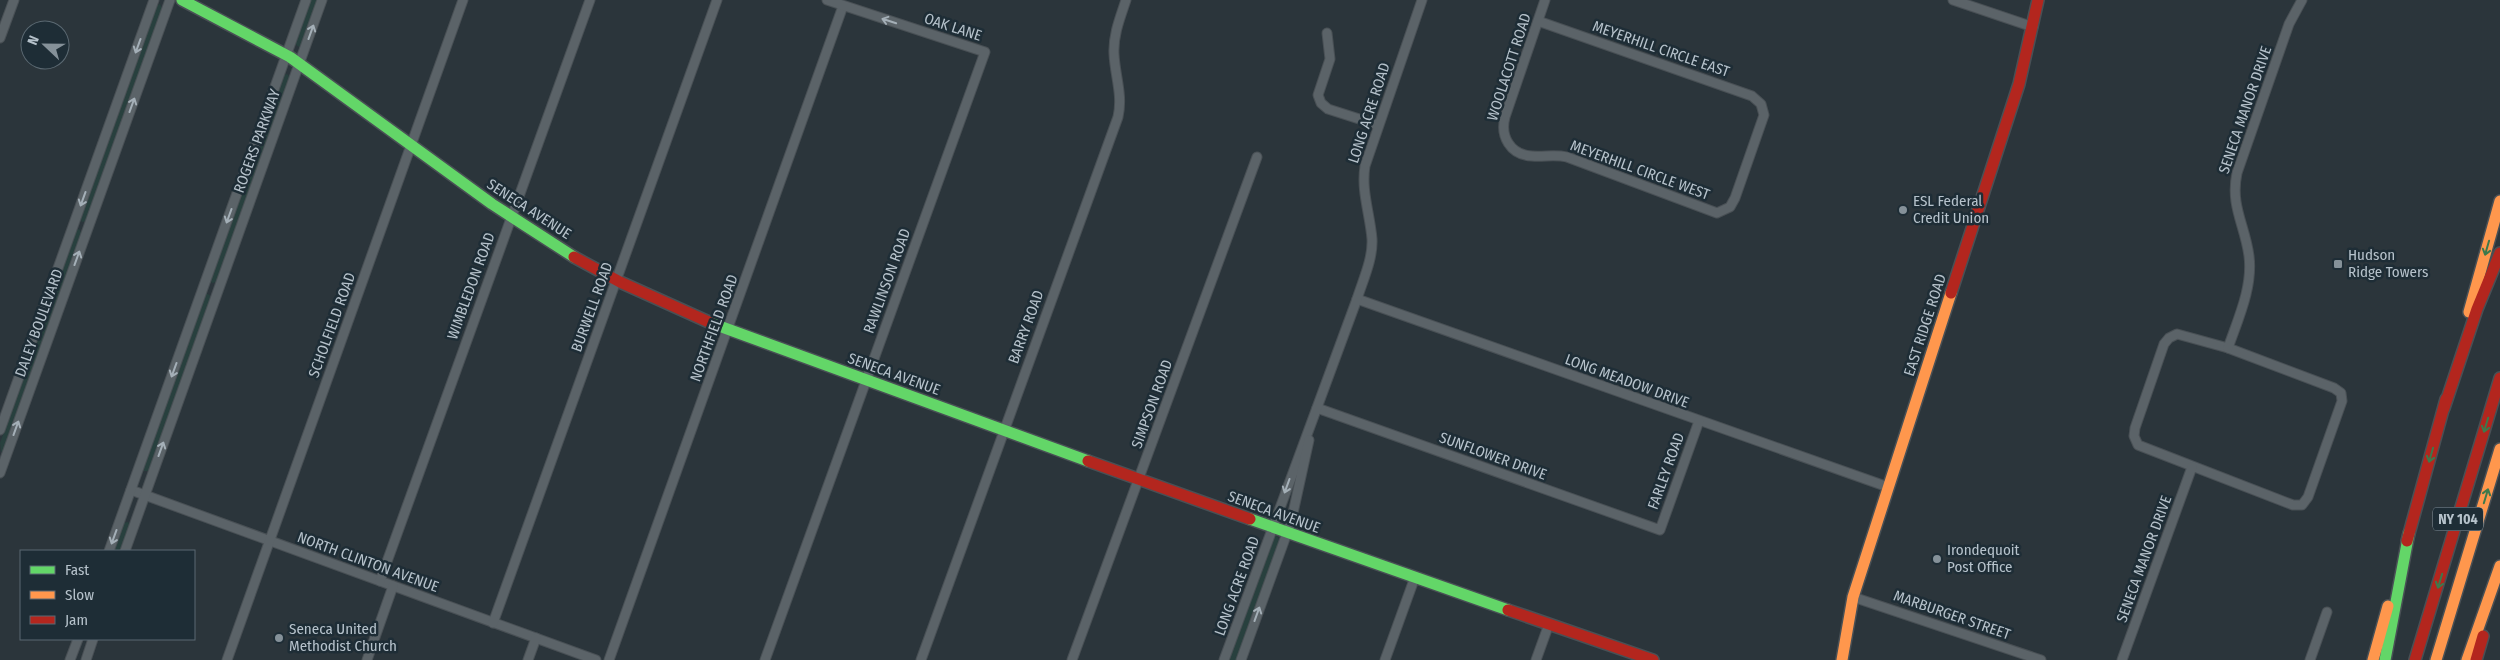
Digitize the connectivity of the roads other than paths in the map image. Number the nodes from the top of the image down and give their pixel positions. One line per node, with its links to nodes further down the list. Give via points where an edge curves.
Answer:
1 (14, 0): 21 (street)
2 (154, 0): 32 (street, DALEY BOULEVARD, one-way to 32)
3 (170, 0): 33 (street, DALEY BOULEVARD, one-way to 3)
4 (182, 0): 23 (main road, SENECA AVENUE)
5 (306, 0): 23 (street, ROGERS PARKWAY)
6 (322, 0): 24 (street, ROGERS PARKWAY, one-way to 6)
7 (463, 0): 28 (street, SCHOLFIELD ROAD)
8 (590, 0): 31 (street, WIMBLEDON ROAD)
9 (717, 0): 35 (street, BURWELL ROAD)
10 (827, 0): 17 (street, OAK LANE)
11 (1126, 0): 47 (street, BARRY ROAD, via 1114,43 1120,100 1118,117)
12 (1422, 0): 26 (street, LONG ACRE ROAD)
13 (1545, 0): 18 (street, WOOLACOTT ROAD)
14 (1953, 0): 19 (street)
15 (2038, 0): 19 (main road, EAST RIDGE ROAD)
16 (2302, 0): 40 (street, SENECA MANOR DRIVE, via 2289,24 2237,173 2234,195 2248,249 2250,271)
17 (843, 6): 22 (street, OAK LANE, one-way to 17); 39 (street, NORTHFIELD ROAD)
18 (1538, 21): 25 (street, MEYERHILL CIRCLE EAST, via 1752,96 1761,104); 27 (street, WOOLACOTT ROAD, via 1505,117 1503,130)
19 (2033, 28): 53 (main road, EAST RIDGE ROAD, via 2019,84)
20 (1327, 33): 26 (street, via 1330,59 1318,95 1321,103 1328,109)
21 (0, 38)
22 (985, 52): 42 (street, RAWLINSON ROAD)
23 (287, 55): 24 (main road, SENECA AVENUE); 36 (street, ROGERS PARKWAY, one-way to 36)
24 (299, 64): 28 (main road, SENECA AVENUE); 37 (street, ROGERS PARKWAY)
25 (1764, 115): 27 (street, MEYERHILL CIRCLE WEST, via 1735,198 1730,207 1717,213 1567,157 1523,155)
26 (1378, 126): 38 (street, LONG ACRE ROAD, via 1363,178 1372,241)
27 (1507, 142)
28 (412, 143): 31 (main road, SENECA AVENUE); 61 (street, SCHOLFIELD ROAD)
29 (1256, 158): 52 (street, SIMPSON ROAD)
30 (2500, 201): 44 (main road, one-way to 44)
31 (510, 218): 35 (main road, SENECA AVENUE); 67 (street, WIMBLEDON ROAD)
32 (74, 223): 33 (street); 46 (street, DALEY BOULEVARD)
33 (88, 228): 49 (street, DALEY BOULEVARD, one-way to 33)
34 (2500, 253): 44 (main road, via 2477,309)
35 (616, 280): 39 (main road, SENECA AVENUE); 71 (street, BURWELL ROAD)
36 (204, 286): 37 (street); 54 (street, ROGERS PARKWAY, one-way to 54)
37 (218, 291): 55 (street, ROGERS PARKWAY, one-way to 37)
38 (1357, 299): 43 (street, LONG ACRE ROAD); 45 (street, LONG MEADOW DRIVE)
39 (728, 329): 42 (main road, SENECA AVENUE); 82 (street, NORTHFIELD ROAD)
40 (2228, 348): 50 (street, via 2181,334 2169,338 2164,344 2135,428 2135,440 2141,448); 50 (street, via 2334,388 2341,393 2342,401 2308,497 2302,505 2292,505)
41 (2500, 378): 97 (main road, NY 104, one-way to 97)
42 (866, 379): 47 (main road, SENECA AVENUE); 83 (street, RAWLINSON ROAD)
43 (1317, 408): 58 (street, LONG ACRE ROAD); 58 (street, LONG ACRE ROAD, one-way to 58); 59 (street, SUNFLOWER DRIVE)
44 (2444, 408): 60 (main road, one-way to 60)
45 (1698, 421): 53 (street, LONG MEADOW DRIVE); 59 (street, FARLEY ROAD)
46 (0, 430)
47 (1003, 430): 52 (main road, SENECA AVENUE); 84 (street, BARRY ROAD)
48 (2500, 449): 98 (main road, NY 104, one-way to 48)
49 (3, 456): 51 (street, DALEY BOULEVARD)
50 (2192, 467): 93 (street, SENECA MANOR DRIVE)
51 (0, 474)
52 (1139, 479): 58 (main road, SENECA AVENUE); 85 (street, SIMPSON ROAD)
53 (1888, 487): 69 (main road, EAST RIDGE ROAD)
54 (131, 490): 55 (street, NORTH CLINTON AVENUE); 56 (street, ROGERS PARKWAY)
55 (145, 495): 57 (street, ROGERS PARKWAY); 61 (street, NORTH CLINTON AVENUE)
56 (122, 515): 57 (street); 62 (street, ROGERS PARKWAY, one-way to 62)
57 (136, 520): 63 (street, ROGERS PARKWAY)
58 (1280, 530): 66 (main road, SENECA AVENUE); 86 (street, LONG ACRE ROAD); 87 (street, LONG ACRE ROAD, one-way to 58)
59 (1660, 530)
60 (2409, 532): 95 (main road); 96 (main road)
61 (269, 541): 67 (street, NORTH CLINTON AVENUE); 78 (street, SCHOLFIELD ROAD)
62 (109, 550)
63 (124, 550)
64 (2500, 566): 99 (main road)
65 (2500, 571): 100 (main road)
66 (1415, 577): 72 (main road, SENECA AVENUE); 88 (street)
67 (380, 582): 68 (street, NORTH CLINTON AVENUE)
68 (393, 586): 71 (street, NORTH CLINTON AVENUE); 79 (street)
69 (1854, 597): 91 (main road, EAST RIDGE ROAD); 92 (street, MARBURGER STREET)
70 (2327, 612): 94 (street)
71 (494, 623): 73 (street, NORTH CLINTON AVENUE)
72 (1549, 624): 89 (street); 90 (main road, SENECA AVENUE)
73 (536, 638): 80 (street); 81 (street, NORTH CLINTON AVENUE)
74 (78, 640): 76 (street)
75 (93, 640): 77 (street)
76 (70, 660)
77 (86, 660)
78 (227, 660)
79 (367, 660)
80 (528, 660)
81 (596, 660)
82 (609, 660)
83 (765, 660)
84 (921, 660)
85 (1072, 660)
86 (1224, 660)
87 (1241, 660)
88 (1385, 660)
89 (1536, 660)
90 (1653, 660)
91 (1842, 660)
92 (2041, 660)
93 (2122, 660)
94 (2310, 660)
95 (2373, 660)
96 (2385, 660)
97 (2415, 660)
98 (2436, 660)
99 (2467, 660)
100 (2476, 660)

